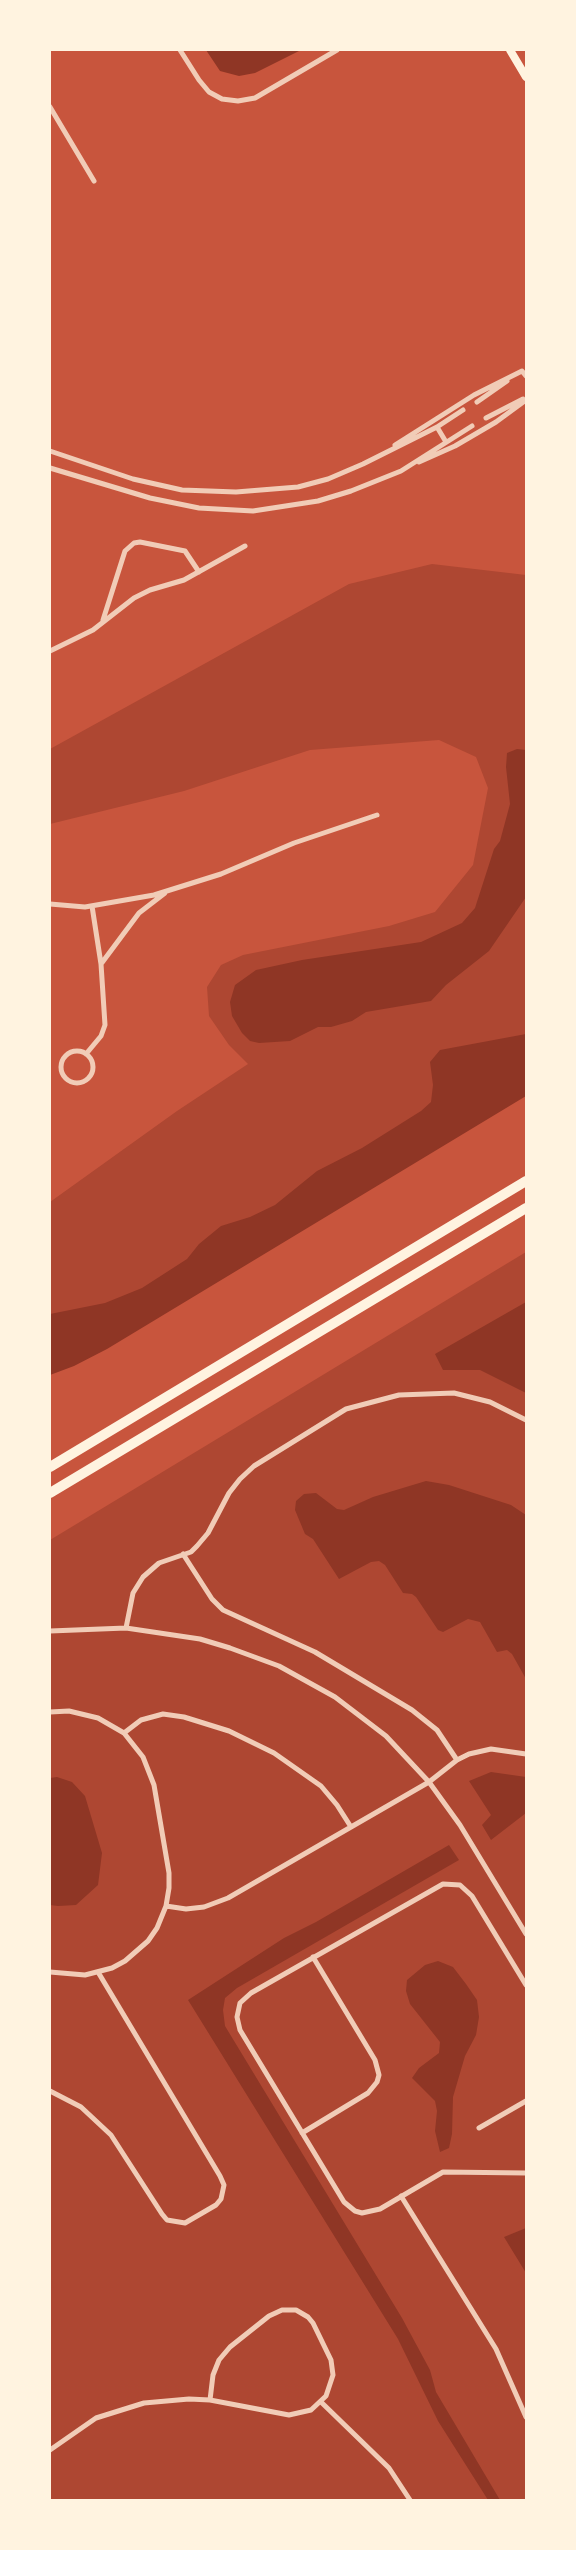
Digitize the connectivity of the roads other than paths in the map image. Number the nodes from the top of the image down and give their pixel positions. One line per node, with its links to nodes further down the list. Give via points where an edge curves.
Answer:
1 (180, 50): 2 (street, via 209,92 238,102 255,98)
2 (337, 50)
3 (510, 50): 4 (main road)
4 (526, 77)
5 (50, 107): 6 (street)
6 (94, 181)
7 (524, 370): 8 (street); 10 (street); 17 (street, via 457,404)
8 (526, 376)
9 (526, 398): 12 (street); 19 (street, via 496,422 455,446)
10 (477, 402)
11 (463, 410): 14 (street)
12 (486, 418)
13 (472, 426): 15 (street)
14 (437, 427): 15 (street); 17 (street)
15 (446, 442): 19 (street)
16 (50, 451): 17 (street, via 133,479 182,490 236,492 298,487 328,479)
17 (384, 454)
18 (50, 468): 19 (street, via 150,498 199,508 253,511 318,501)
19 (400, 471)
20 (245, 546): 21 (street)
21 (199, 572): 22 (street, via 134,598); 22 (street, via 185,551 134,543 125,551)
22 (102, 622): 23 (street, via 93,630)
23 (50, 651)
24 (377, 815): 25 (street, via 294,843 221,874)
25 (169, 890): 27 (street); 28 (street, via 139,912)
26 (50, 904): 27 (street)
27 (92, 906): 28 (street)
28 (101, 964): 29 (street, via 105,1025 101,1036)
29 (86, 1054): 29 (street, via 72,1051 62,1060 61,1071 69,1081 82,1082 91,1076 93,1066)
30 (526, 1181): 33 (highway)
31 (526, 1208): 34 (highway)
32 (526, 1420): 35 (street, via 476,1398 434,1392 398,1395 346,1409 254,1466 229,1493 203,1540)
33 (50, 1467)
34 (50, 1494)
35 (183, 1554): 36 (street, via 159,1563 143,1577 133,1594); 41 (street, via 212,1599 223,1610 315,1652 412,1710 437,1730)
36 (126, 1628): 37 (street); 42 (street, via 168,1633 230,1648 279,1666 361,1716)
37 (50, 1631)
38 (50, 1712): 39 (street, via 84,1713)
39 (124, 1733): 43 (street, via 141,1720 162,1714 184,1717 229,1732 274,1753 321,1786); 44 (street, via 143,1757 154,1785 169,1872)
40 (526, 1754): 41 (street, via 491,1749)
41 (457, 1760): 42 (street)
42 (429, 1782): 43 (street); 45 (street, via 460,1825)
43 (351, 1828): 44 (street, via 212,1905 186,1909)
44 (166, 1906): 48 (street, via 156,1928 138,1951)
45 (526, 1934)
46 (313, 1957): 49 (street, via 436,1886 453,1883 472,1896); 53 (street, via 245,1997 237,2016 240,2030); 53 (street, via 375,2060 379,2075 368,2093)
47 (50, 1972): 48 (street, via 70,1975)
48 (98, 1972): 50 (street, via 220,2176 224,2185 221,2199 192,2220 178,2223 167,2220 111,2135 81,2107)
49 (526, 1985)
50 (50, 2091)
51 (526, 2101): 52 (street)
52 (480, 2128)
53 (302, 2133): 55 (street, via 349,2207 362,2213 373,2212)
54 (526, 2173): 55 (street, via 443,2172)
55 (401, 2196): 58 (street, via 491,2341)
56 (210, 2400): 57 (street, via 289,2415 304,2413); 57 (street, via 213,2375 224,2353 269,2316 282,2310 296,2310 308,2318 333,2368 332,2383); 59 (street, via 162,2400 118,2410 89,2421)
57 (321, 2402): 60 (street, via 389,2468)
58 (526, 2417)
59 (50, 2450)
60 (410, 2500)

